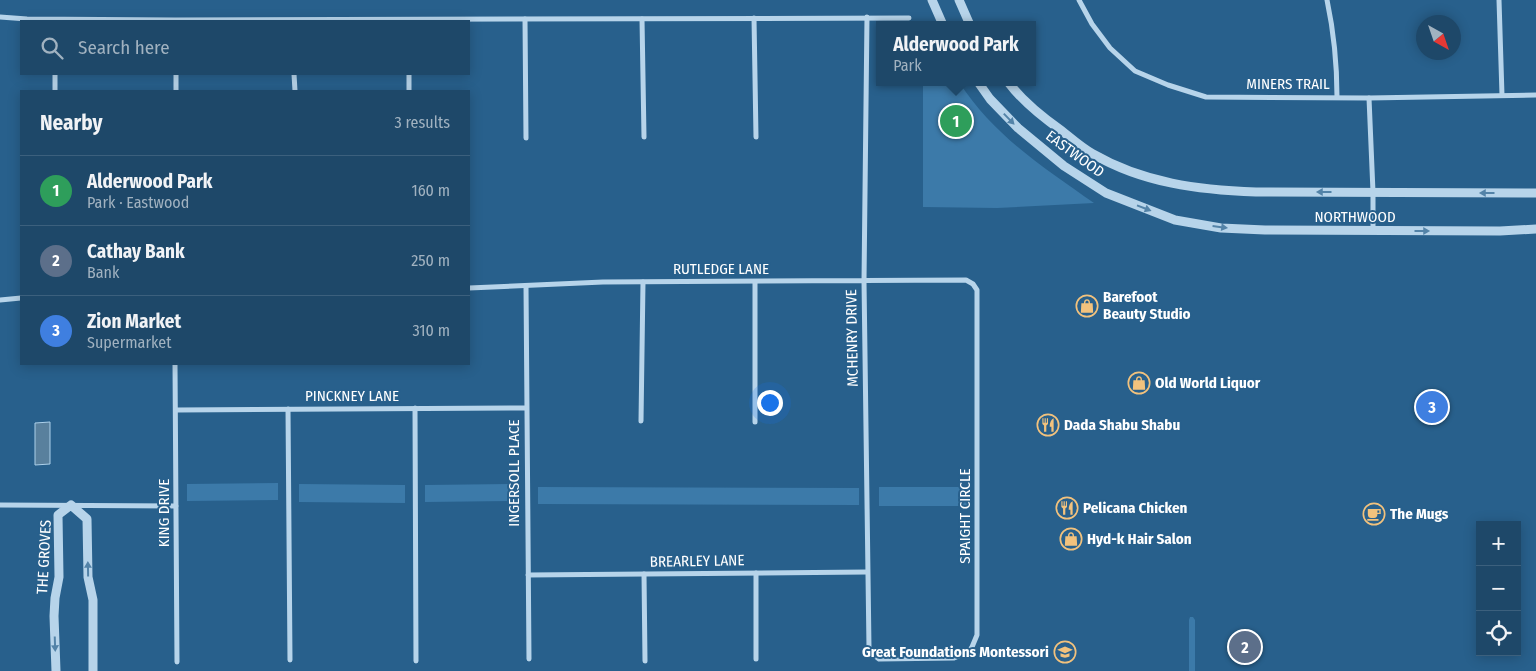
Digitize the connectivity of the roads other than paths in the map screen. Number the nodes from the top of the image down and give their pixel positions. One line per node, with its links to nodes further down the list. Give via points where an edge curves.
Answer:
1 (932, 0): 16 (street)
2 (959, 0): 17 (street)
3 (1079, 0): 30 (street, MINERS TRAIL, via 1110,48 1135,71 1168,86 1206,96)
4 (1327, 0): 30 (street, via 1337,61)
5 (1499, 0): 28 (street)
6 (0, 17): 12 (street)
7 (754, 18): 8 (street); 11 (street); 33 (street)
8 (867, 18): 9 (street); 41 (street, MCHENRY DRIVE)
9 (909, 18)
10 (526, 19): 11 (street); 15 (street); 34 (street)
11 (642, 19): 32 (street)
12 (55, 20): 13 (street)
13 (175, 20): 14 (street)
14 (293, 20): 15 (street)
15 (410, 20)
16 (941, 21)
17 (968, 21)
18 (55, 75): 24 (street)
19 (176, 75): 25 (street)
20 (294, 75): 26 (street)
21 (409, 75): 27 (street)
22 (981, 86): 38 (street, EASTWOOD, one-way to 38, via 1018,128 1064,166 1106,193)
23 (1012, 86): 35 (street, EASTWOOD, via 1040,116 1092,154 1130,172)
24 (55, 90)
25 (176, 90)
26 (294, 90)
27 (409, 90)
28 (1502, 95): 29 (street, MINERS TRAIL); 31 (street, MINERS TRAIL)
29 (1536, 95)
30 (1337, 97): 31 (street, MINERS TRAIL)
31 (1369, 98): 36 (street)
32 (644, 137)
33 (756, 137)
34 (526, 138)
35 (1184, 186): 36 (street, NORTHWOOD, one-way to 35, via 1222,191)
36 (1373, 192): 37 (street, NORTHWOOD, one-way to 36); 40 (street)
37 (1536, 193)
38 (1175, 220): 40 (street, NORTHWOOD, one-way to 40, via 1265,230)
39 (1536, 229): 40 (street, NORTHWOOD, one-way to 39)
40 (1373, 231)
41 (864, 281): 43 (street, RUTLEDGE LANE); 44 (street, RUTLEDGE LANE, via 966,280); 59 (street, MCHENRY DRIVE)
42 (643, 282): 43 (street, RUTLEDGE LANE); 45 (street, RUTLEDGE LANE); 54 (street)
43 (755, 282): 55 (street)
44 (973, 284): 63 (street, SPAIGHT CIRCLE, via 977,290 977,635 968,652 954,658)
45 (526, 286): 46 (street, RUTLEDGE LANE); 51 (street, INGERSOLL PLACE)
46 (470, 288)
47 (20, 298): 48 (street)
48 (0, 300)
49 (175, 365): 53 (street, KING DRIVE)
50 (415, 408): 51 (street, PINCKNEY LANE); 52 (street, PINCKNEY LANE); 67 (street)
51 (526, 408): 62 (street, INGERSOLL PLACE)
52 (288, 409): 53 (street, PINCKNEY LANE); 66 (street)
53 (177, 410): 58 (street, KING DRIVE)
54 (641, 421)
55 (754, 422)
56 (0, 505): 57 (street)
57 (71, 505): 58 (street); 70 (street, THE GROVES, one-way to 70, via 58,515 59,577 54,616); 71 (street, one-way to 57, via 88,519)
58 (176, 506): 69 (street, KING DRIVE)
59 (867, 572): 60 (street, BREARLEY LANE); 63 (street, MCHENRY DRIVE, via 868,648)
60 (756, 573): 61 (street, BREARLEY LANE); 65 (street)
61 (644, 574): 62 (street, BREARLEY LANE); 68 (street)
62 (528, 575): 64 (street, INGERSOLL PLACE)
63 (874, 656)
64 (529, 659)
65 (756, 659)
66 (290, 660)
67 (416, 661)
68 (645, 661)
69 (177, 662)
70 (56, 671)
71 (93, 671)

